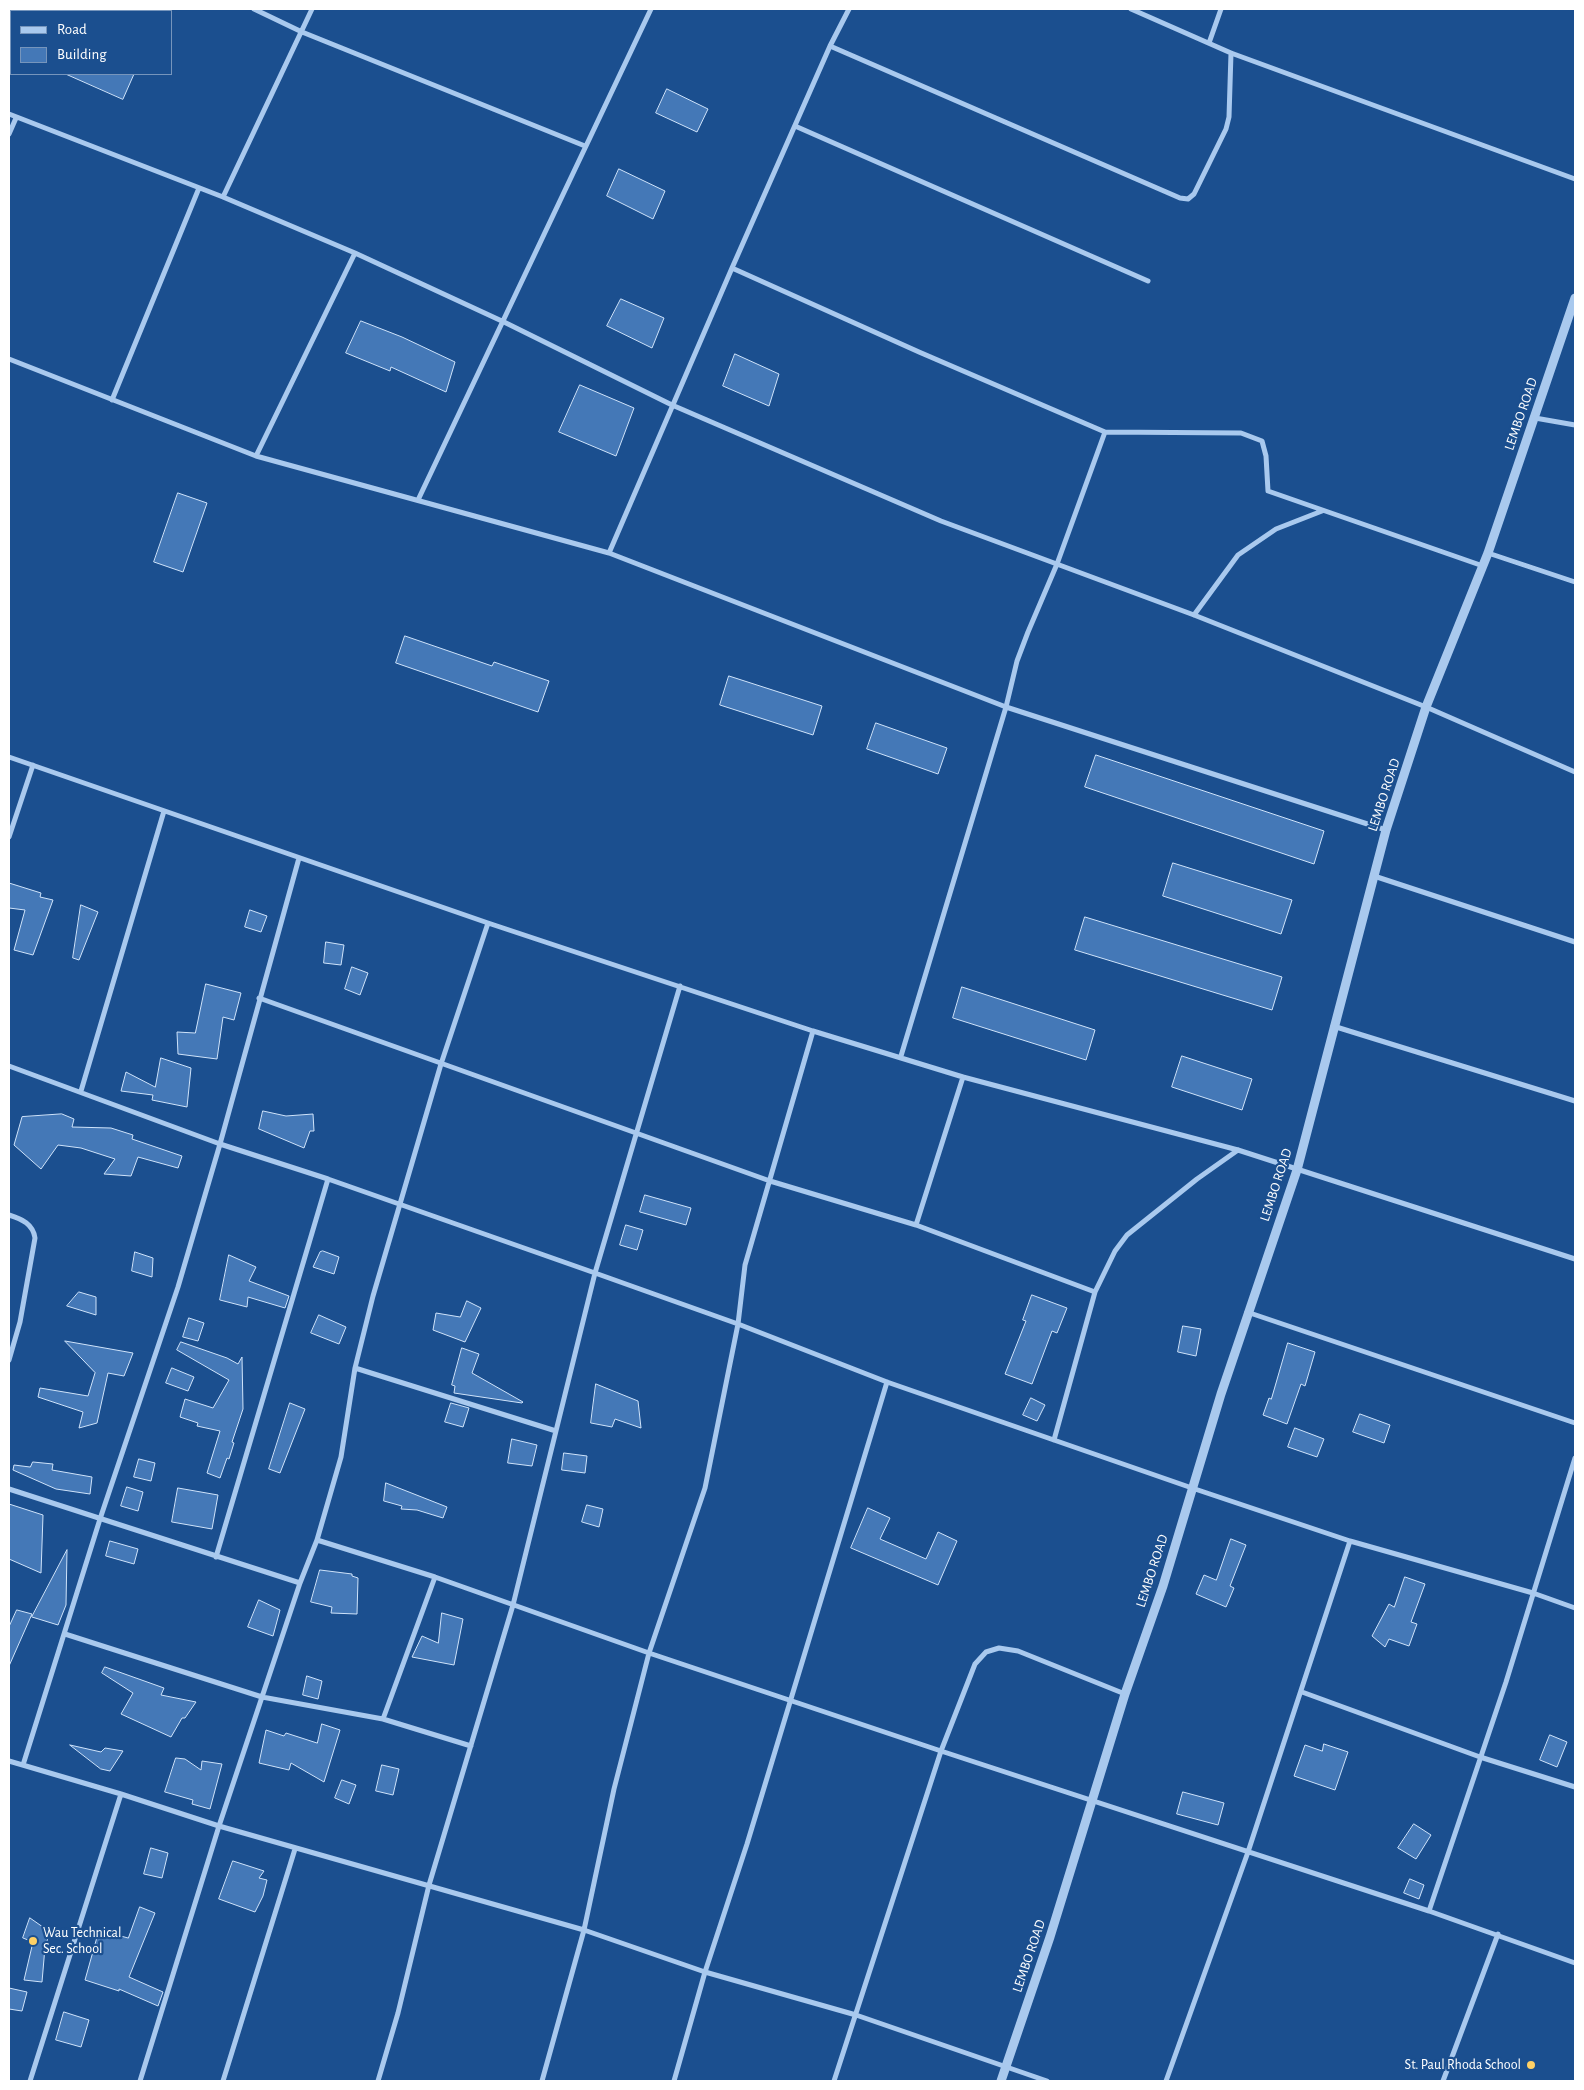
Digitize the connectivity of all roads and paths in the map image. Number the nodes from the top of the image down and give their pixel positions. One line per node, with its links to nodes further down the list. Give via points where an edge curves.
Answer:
1 (254, 9): 8 (street)
2 (312, 9): 8 (street)
3 (642, 9): 7 (street)
4 (849, 9): 10 (street)
5 (1131, 9): 9 (street)
6 (1221, 9): 9 (street)
7 (651, 10): 16 (street)
8 (302, 32): 16 (street); 19 (street)
9 (1209, 43): 11 (street)
10 (830, 46): 11 (street, via 1188,199 1194,194 1226,129); 14 (street)
11 (1231, 53): 17 (street)
12 (9, 114): 13 (street)
13 (16, 118): 15 (street); 18 (street)
14 (795, 126): 21 (street); 22 (street)
15 (9, 134)
16 (585, 146): 24 (street)
17 (1575, 179)
18 (199, 188): 19 (street); 26 (street)
19 (223, 197): 20 (street)
20 (355, 253): 24 (street); 31 (street)
21 (732, 268): 27 (street); 30 (street)
22 (1148, 281)
23 (1575, 298): 28 (street, LEMBO ROAD)
24 (504, 322): 27 (street); 32 (street)
25 (9, 359): 26 (street)
26 (112, 400): 31 (street)
27 (672, 405): 34 (street); 36 (street, via 941,521)
28 (1535, 418): 29 (street); 35 (street, LEMBO ROAD)
29 (1575, 425)
30 (1105, 432): 33 (street, via 1241,433 1262,441 1268,491); 36 (street)
31 (256, 456): 32 (street)
32 (418, 500): 34 (street)
33 (1323, 511): 37 (street); 39 (street, via 1276,529 1238,555)
34 (609, 553): 40 (street)
35 (1488, 553): 37 (street, LEMBO ROAD); 38 (street)
36 (1057, 564): 39 (street); 40 (street, via 1023,646)
37 (1483, 566): 41 (street, LEMBO ROAD)
38 (1575, 582)
39 (1194, 615): 41 (street)
40 (1006, 707): 46 (street); 56 (street)
41 (1426, 707): 44 (street); 46 (street, LEMBO ROAD)
42 (9, 757): 43 (street)
43 (33, 765): 45 (street); 47 (street)
44 (1575, 772)
45 (164, 811): 48 (street); 60 (street)
46 (1386, 830): 49 (street, LEMBO ROAD)
47 (9, 837)
48 (299, 858): 50 (street); 53 (street)
49 (1374, 876): 51 (street); 54 (street, LEMBO ROAD)
50 (488, 923): 52 (street); 57 (street)
51 (1575, 942)
52 (680, 986): 55 (street); 62 (street)
53 (259, 998): 57 (street); 63 (street)
54 (1333, 1026): 61 (street); 65 (street, LEMBO ROAD)
55 (813, 1031): 56 (street); 67 (street)
56 (901, 1056): 59 (street)
57 (441, 1064): 62 (street); 68 (street)
58 (9, 1066): 60 (street)
59 (963, 1077): 64 (street); 70 (street)
60 (82, 1091): 63 (street)
61 (1575, 1101)
62 (638, 1133): 67 (street); 72 (street)
63 (220, 1144): 66 (street); 85 (street, via 178,1287)
64 (1238, 1150): 65 (street); 73 (street, via 1127,1235 1115,1251)
65 (1297, 1170): 71 (street); 74 (street, LEMBO ROAD)
66 (328, 1179): 68 (street); 88 (street)
67 (770, 1181): 70 (street); 75 (street, via 745,1265)
68 (400, 1205): 72 (street); 77 (street)
69 (9, 1215): 76 (street, via 29,1224 35,1238 20,1322)
70 (916, 1225): 73 (street)
71 (1575, 1260)
72 (595, 1273): 75 (street); 80 (street)
73 (1095, 1292): 81 (street)
74 (1247, 1312): 79 (street); 83 (street, LEMBO ROAD)
75 (738, 1324): 78 (street); 95 (street, via 701,1502)
76 (9, 1360)
77 (355, 1368): 80 (street); 86 (street, via 341,1457)
78 (887, 1382): 81 (street); 99 (street)
79 (1575, 1423)
80 (556, 1431): 92 (street)
81 (1054, 1440): 83 (street)
82 (1575, 1458): 91 (street)
83 (1192, 1488): 87 (street); 97 (street, LEMBO ROAD, via 1163,1586)
84 (9, 1489): 85 (street)
85 (100, 1519): 88 (street); 94 (street)
86 (318, 1540): 89 (street); 90 (street)
87 (1350, 1541): 91 (street); 96 (street)
88 (216, 1557): 90 (street)
89 (435, 1577): 92 (street); 100 (street)
90 (300, 1583): 98 (street)
91 (1533, 1593): 93 (street); 103 (street)
92 (513, 1606): 95 (street); 101 (street)
93 (1575, 1608)
94 (65, 1634): 98 (street); 105 (street)
95 (649, 1653): 99 (street); 114 (street, via 614,1789)
96 (1302, 1692): 103 (street); 111 (street)
97 (1125, 1694): 102 (street, via 1018,1651 999,1648 986,1652 974,1664); 108 (street, LEMBO ROAD)
98 (262, 1697): 100 (street); 109 (street)
99 (789, 1700): 102 (street); 117 (street)
100 (382, 1719): 101 (street)
101 (471, 1746): 112 (street)
102 (941, 1751): 108 (street); 118 (street)
103 (1480, 1757): 106 (street); 113 (street)
104 (9, 1761): 105 (street)
105 (23, 1765): 107 (street)
106 (1575, 1787)
107 (121, 1794): 109 (street); 120 (street)
108 (1093, 1801): 111 (street); 119 (street, LEMBO ROAD)
109 (219, 1826): 110 (street); 121 (street)
110 (296, 1849): 112 (street); 122 (street)
111 (1248, 1852): 113 (street); 129 (street)
112 (429, 1886): 114 (street); 123 (street)
113 (1429, 1911): 115 (street)
114 (584, 1930): 117 (street); 124 (street)
115 (1498, 1934): 116 (street); 130 (street)
116 (1575, 1963)
117 (705, 1972): 118 (street); 125 (street)
118 (856, 2015): 119 (street); 126 (street)
119 (1005, 2067): 127 (street, LEMBO ROAD); 128 (street)
120 (30, 2081)
121 (140, 2081)
122 (223, 2081)
123 (378, 2081)
124 (542, 2081)
125 (674, 2081)
126 (834, 2081)
127 (1001, 2081)
128 (1047, 2081)
129 (1166, 2081)
130 (1443, 2081)

